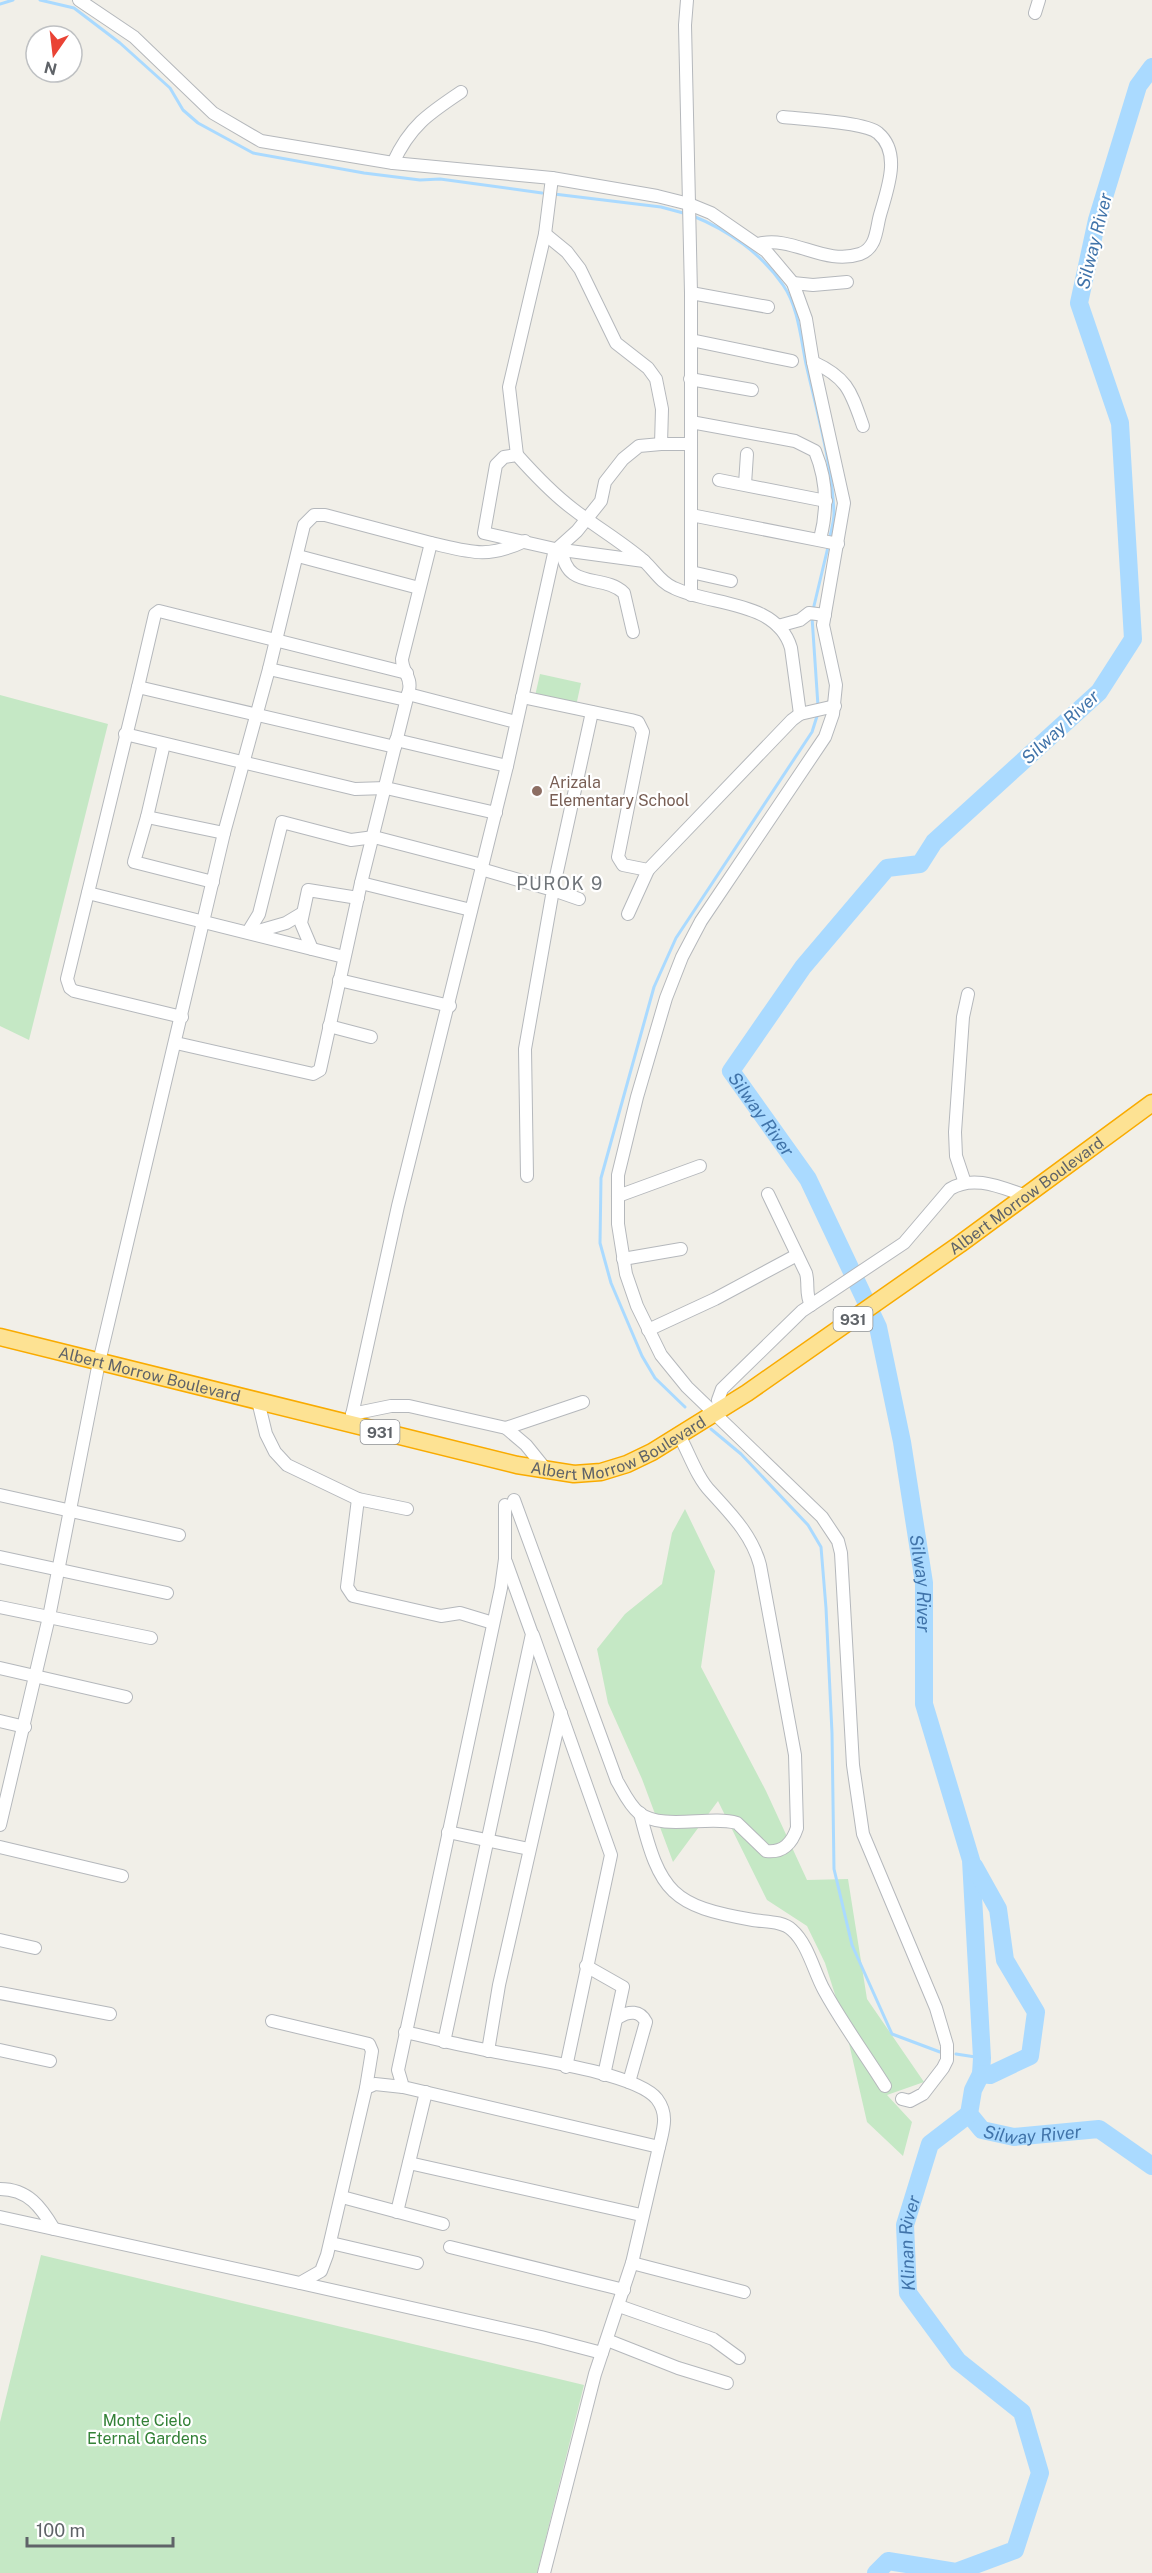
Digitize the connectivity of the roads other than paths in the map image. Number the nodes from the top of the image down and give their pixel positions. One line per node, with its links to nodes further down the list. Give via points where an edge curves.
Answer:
1 (79, 0): 7 (street, via 134,37 213,112 251,136 273,144)
2 (687, 0): 9 (street, via 684,25)
3 (1039, 0): 4 (street)
4 (1035, 13)
5 (461, 92): 7 (street, via 414,127)
6 (783, 117): 11 (street, via 862,126 879,133 891,164 889,187 873,242 863,253 840,258 781,242)
7 (393, 163): 8 (street)
8 (551, 186): 9 (street); 10 (street)
9 (689, 206): 11 (street, via 711,213); 14 (street)
10 (545, 234): 23 (street, via 580,269 616,343 656,379 662,409); 26 (street, via 509,387)
11 (758, 244): 13 (street)
12 (847, 282): 13 (street)
13 (794, 283): 18 (street, via 806,319)
14 (691, 293): 15 (street); 16 (street)
15 (768, 307)
16 (691, 339): 17 (street); 19 (street)
17 (792, 361)
18 (813, 362): 22 (street, via 843,380 855,400); 35 (street, via 844,503)
19 (690, 379): 20 (street); 21 (street)
20 (752, 390)
21 (691, 422): 24 (street); 29 (street, via 809,446 821,466)
22 (863, 426)
23 (661, 444): 24 (street); 32 (street, via 639,446 623,459 607,478 601,501)
24 (691, 444): 31 (street)
25 (747, 454): 28 (street)
26 (517, 455): 30 (street); 36 (street, via 504,457 496,465 484,533)
27 (719, 480): 28 (street)
28 (746, 484): 29 (street)
29 (826, 501): 35 (street)
30 (572, 508): 32 (street); 34 (street)
31 (691, 515): 35 (street); 41 (street)
32 (587, 519): 33 (street); 34 (street)
33 (600, 528): 34 (street); 40 (street)
34 (577, 531): 38 (street)
35 (829, 541): 45 (street)
36 (525, 542): 37 (street, via 496,553); 38 (street)
37 (431, 543): 39 (street, via 318,515 304,525); 43 (street)
38 (558, 549): 40 (street); 47 (street, via 573,574 624,593); 53 (street)
39 (298, 556): 43 (street); 48 (street)
40 (644, 561): 44 (street, via 668,585)
41 (691, 572): 42 (street); 44 (street)
42 (731, 581)
43 (419, 588): 50 (street, via 402,659)
44 (691, 595): 46 (street, via 758,612)
45 (816, 614): 46 (street); 54 (street, via 836,677)
46 (778, 626): 56 (street, via 791,648)
47 (633, 632)
48 (276, 641): 49 (street); 50 (street); 51 (street, via 156,612)
49 (269, 669): 52 (street); 57 (street)
50 (407, 673): 52 (street, via 411,683)
51 (138, 687): 57 (street); 59 (street)
52 (407, 697): 58 (street); 60 (street)
53 (522, 697): 55 (street); 58 (street)
54 (824, 708): 56 (street); 96 (street, via 825,737 701,921 682,957 637,1097 618,1175)
55 (592, 712): 70 (street, via 631,720 643,732 618,857 623,866); 73 (street)
56 (800, 714): 70 (street, via 776,734)
57 (255, 716): 60 (street); 62 (street)
58 (516, 722): 63 (street)
59 (125, 734): 61 (street); 74 (street)
60 (395, 743): 63 (street); 64 (street)
61 (165, 744): 62 (street); 66 (street)
62 (243, 763): 64 (street, via 360,790); 67 (street)
63 (507, 766): 65 (street)
64 (386, 788): 65 (street); 68 (street)
65 (496, 813): 69 (street)
66 (147, 817): 67 (street); 71 (street, via 134,862)
67 (224, 833): 71 (street)
68 (374, 837): 69 (street); 72 (street); 81 (street, via 351,840 282,822 259,914)
69 (482, 867): 73 (street); 77 (street)
70 (648, 870): 79 (street)
71 (213, 882): 80 (street)
72 (362, 883): 75 (street); 77 (street)
73 (553, 890): 76 (street); 93 (street, via 525,1049)
74 (88, 893): 80 (street); 87 (street, via 67,979 70,988)
75 (358, 898): 78 (street, via 308,890); 83 (street)
76 (579, 899)
77 (471, 910): 86 (street)
78 (301, 914): 81 (street, via 267,930); 82 (street)
79 (628, 914)
80 (204, 922): 81 (street); 87 (street)
81 (248, 933): 82 (street)
82 (312, 949): 83 (street)
83 (344, 957): 84 (street)
84 (339, 980): 86 (street); 88 (street)
85 (968, 994): 94 (street, via 955,1132 956,1156)
86 (450, 1006): 108 (street, via 408,1163)
87 (182, 1017): 90 (street)
88 (329, 1026): 89 (street); 90 (street, via 322,1065 314,1074)
89 (371, 1037)
90 (176, 1043): 104 (street)
91 (1152, 1103): 97 (highway, Albert Morrow Boulevard / 931)
92 (700, 1166): 96 (street)
93 (527, 1176)
94 (965, 1182): 97 (street, via 986,1183); 101 (street, via 943,1195 912,1235 894,1250)
95 (768, 1194): 99 (street)
96 (618, 1196): 100 (street)
97 (1027, 1196): 107 (highway, Albert Morrow Boulevard / 931)
98 (681, 1249): 100 (street)
99 (797, 1255): 101 (street, via 808,1281 807,1294); 102 (street)
100 (623, 1258): 102 (street)
101 (813, 1302): 107 (street, via 722,1389)
102 (648, 1330): 107 (street, via 672,1371)
103 (0, 1337): 104 (highway, Albert Morrow Boulevard / 931)
104 (99, 1362): 105 (highway, Albert Morrow Boulevard / 931); 115 (street)
105 (258, 1401): 108 (highway, Albert Morrow Boulevard / 931); 113 (street, via 266,1434 287,1465)
106 (583, 1402): 109 (street)
107 (717, 1412): 110 (highway, Albert Morrow Boulevard / 931); 162 (street, via 822,1517 838,1541 853,1765 863,1834 936,2008 947,2045 943,2068 923,2094 910,2101)
108 (351, 1419): 109 (street, via 391,1406 409,1406); 111 (highway, Albert Morrow Boulevard / 931)
109 (506, 1428): 111 (street, via 526,1445)
110 (679, 1435): 111 (highway, Albert Morrow Boulevard / 931, via 627,1464 601,1472); 134 (street, via 710,1492 722,1502 756,1550 795,1755 799,1814 794,1839 774,1852 758,1846 737,1823 728,1820 678,1822)
111 (547, 1472)
112 (0, 1495): 115 (street)
113 (358, 1499): 114 (street); 123 (street, via 349,1593 441,1616 460,1613)
114 (407, 1509)
115 (71, 1511): 116 (street); 119 (street)
116 (179, 1535)
117 (0, 1557): 119 (street)
118 (506, 1559): 123 (street); 124 (street); 134 (street, via 510,1503 617,1781)
119 (59, 1572): 120 (street); 122 (street)
120 (167, 1593)
121 (0, 1607): 122 (street)
122 (49, 1617): 125 (street); 129 (street)
123 (493, 1623): 136 (street)
124 (532, 1634): 126 (street); 127 (street)
125 (151, 1638)
126 (538, 1648): 127 (street); 131 (street)
127 (527, 1656): 137 (street)
128 (0, 1668): 129 (street)
129 (36, 1676): 130 (street); 133 (street)
130 (126, 1697)
131 (562, 1712): 139 (street); 143 (street, via 611,1855)
132 (0, 1721): 133 (street)
133 (25, 1727): 135 (street)
134 (640, 1814): 158 (street, via 656,1867 673,1894 708,1912 783,1924 796,1934 825,1990)
135 (0, 1825)
136 (448, 1832): 137 (street); 148 (street)
137 (488, 1840): 139 (street); 149 (street)
138 (0, 1847): 140 (street)
139 (529, 1849): 151 (street)
140 (122, 1876)
141 (0, 1940): 142 (street)
142 (35, 1948)
143 (586, 1966): 146 (street, via 623,1988); 153 (street)
144 (0, 1993): 145 (street)
145 (110, 2014)
146 (619, 2017): 155 (street); 156 (street, via 632,2012 646,2022)
147 (272, 2021): 160 (street, via 369,2044 372,2051)
148 (405, 2032): 149 (street); 154 (street)
149 (444, 2042): 151 (street)
150 (0, 2050): 152 (street)
151 (488, 2051): 153 (street)
152 (50, 2061)
153 (566, 2067): 155 (street)
154 (398, 2070): 157 (street); 159 (street)
155 (604, 2075): 156 (street)
156 (629, 2082): 163 (street, via 650,2092 661,2106 665,2122)
157 (389, 2084): 159 (street); 160 (street)
158 (885, 2086)
159 (403, 2087): 161 (street)
160 (366, 2088): 166 (street)
161 (426, 2092): 163 (street); 164 (street)
162 (902, 2099)
163 (659, 2147): 168 (street)
164 (409, 2163): 167 (street); 168 (street)
165 (0, 2189): 171 (street, via 32,2199)
166 (342, 2197): 167 (street); 172 (street)
167 (397, 2212): 170 (street)
168 (641, 2215): 175 (street)
169 (0, 2217): 171 (street)
170 (443, 2224)
171 (54, 2229): 177 (street)
172 (331, 2242): 174 (street); 176 (street)
173 (450, 2247): 179 (street)
174 (417, 2263)
175 (632, 2263): 179 (street); 180 (street)
176 (321, 2271): 177 (street); 178 (street)
177 (300, 2283): 178 (street)
178 (326, 2290): 183 (street)
179 (624, 2290): 181 (street)
180 (744, 2292)
181 (619, 2306): 182 (street); 184 (street, via 713,2339)
182 (607, 2340): 183 (street); 185 (street)
183 (602, 2353): 186 (street)
184 (739, 2358)
185 (727, 2383)
186 (544, 2573)

